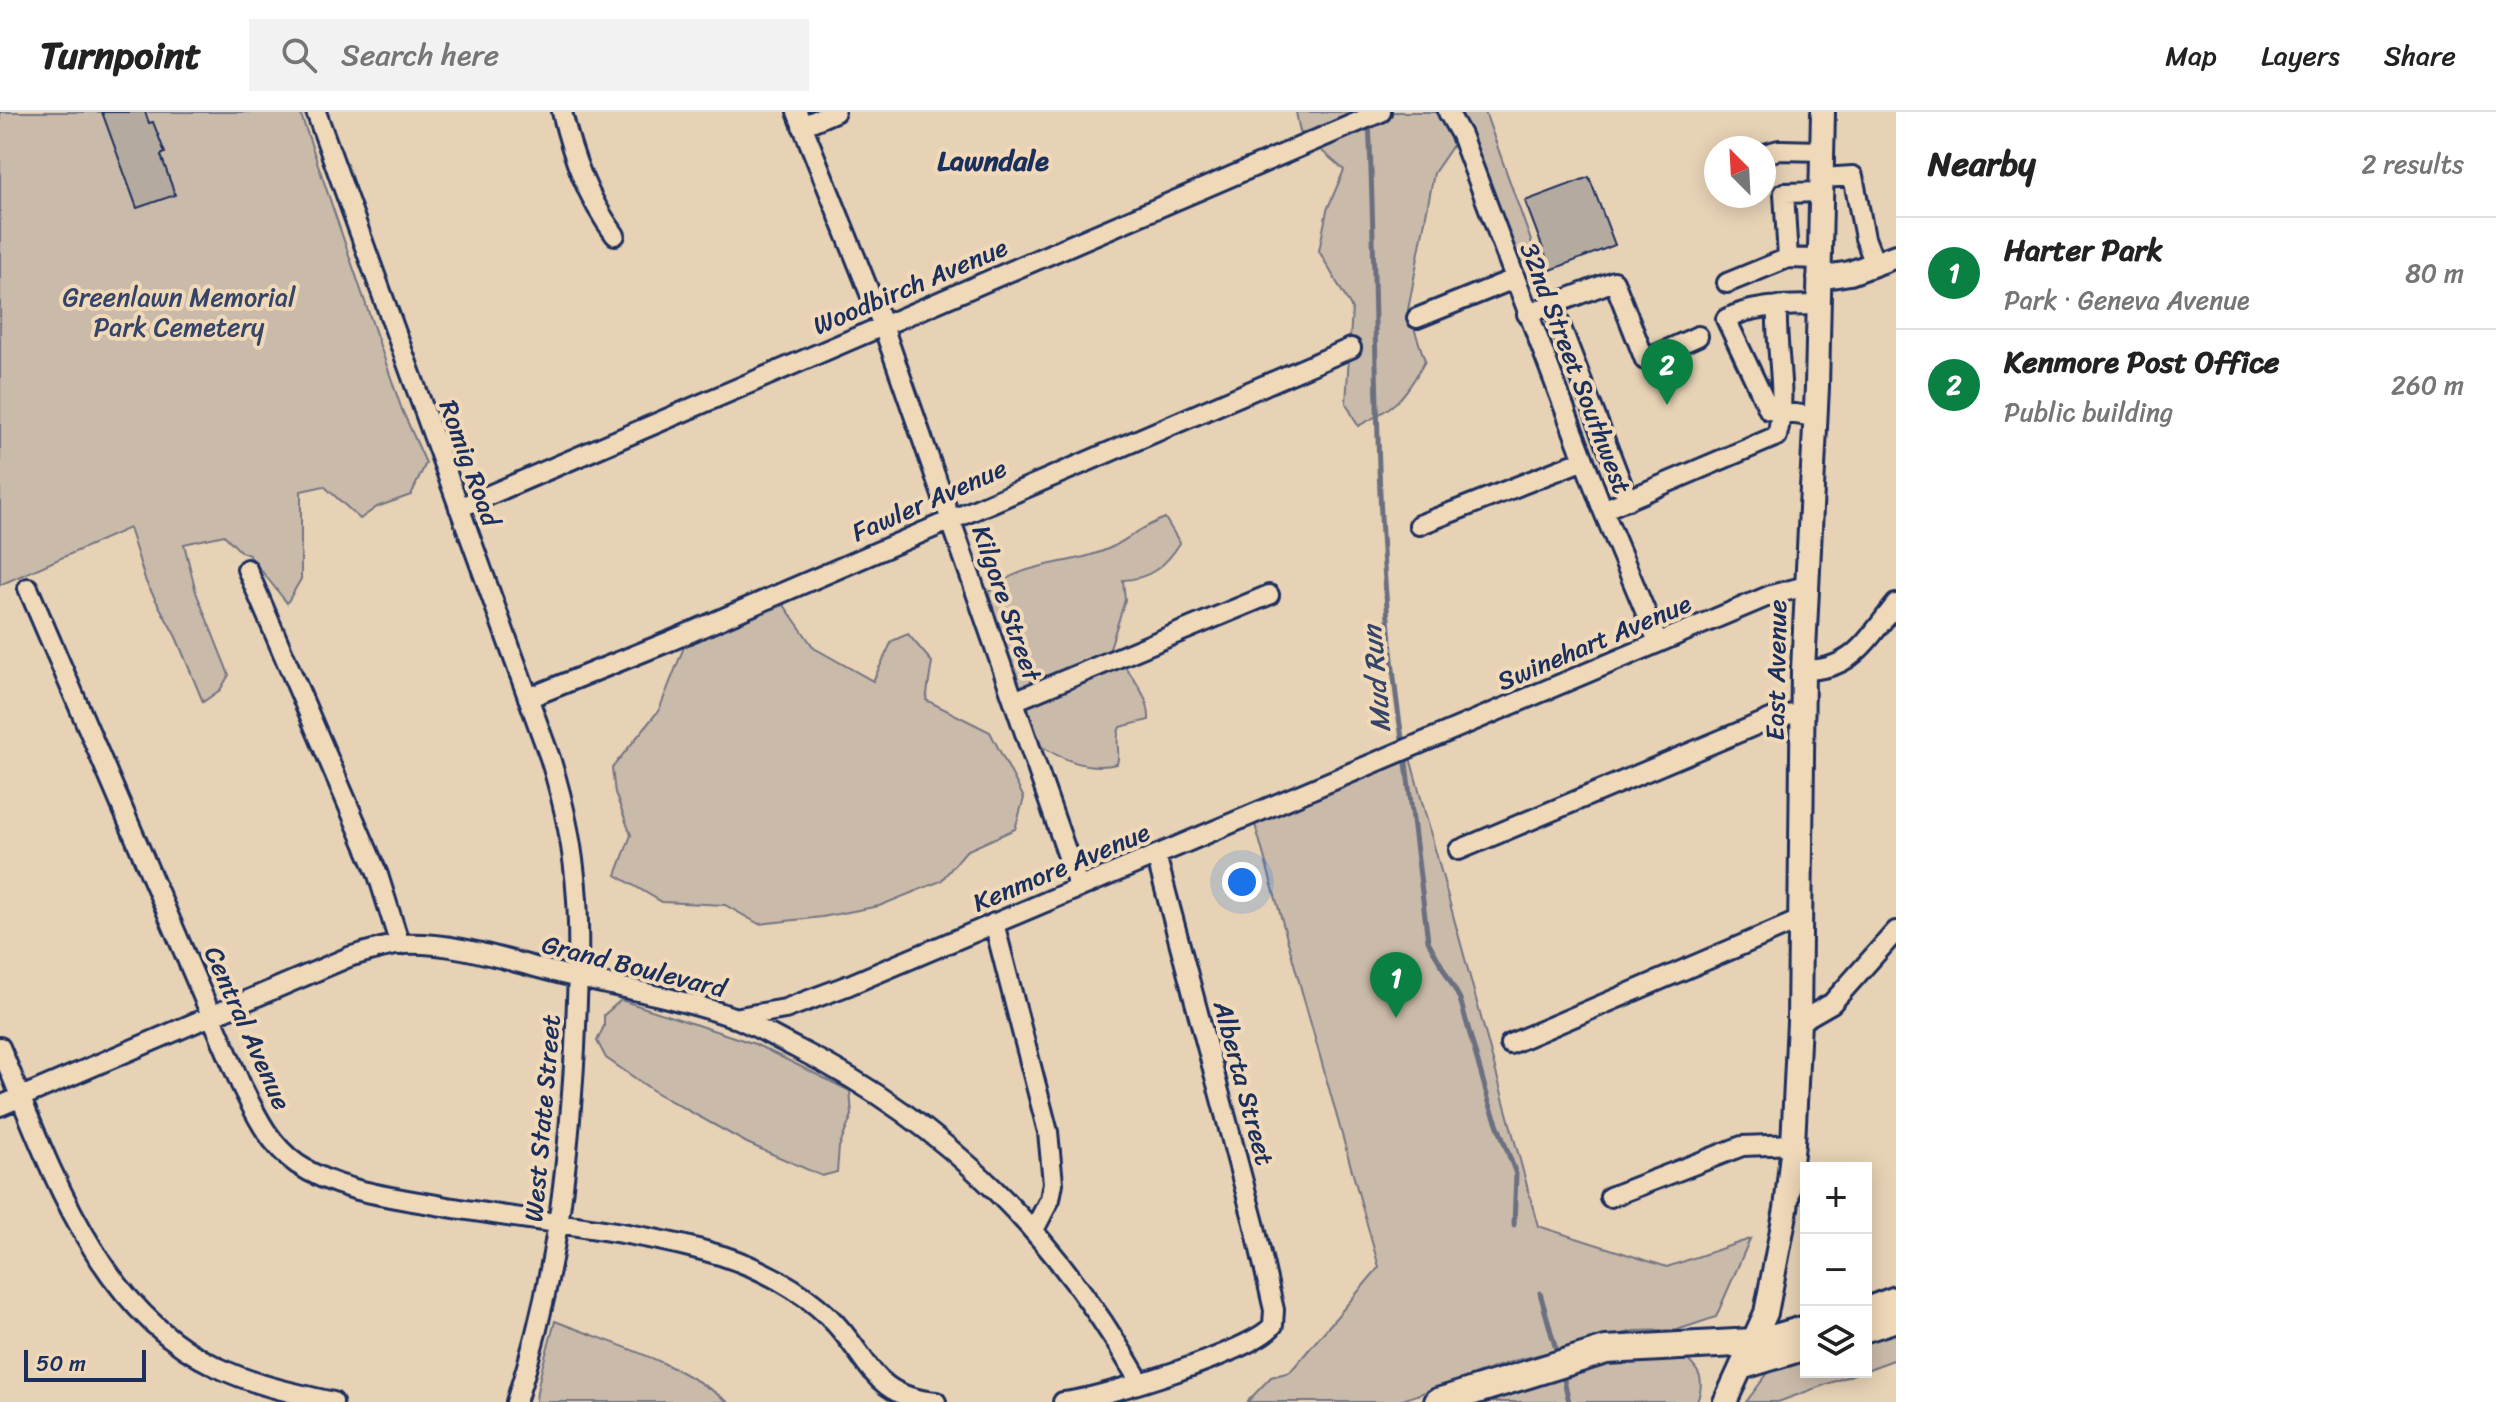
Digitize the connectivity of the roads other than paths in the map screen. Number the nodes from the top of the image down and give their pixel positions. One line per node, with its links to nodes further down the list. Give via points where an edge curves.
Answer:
1 (316, 112): 29 (street, Romig Road)
2 (562, 112): 11 (street, via 573,161)
3 (835, 112): 7 (street)
4 (1448, 112): 15 (street, 32nd Street Southwest)
5 (1823, 112): 9 (main road, East Avenue)
6 (1380, 113): 22 (street, Woodbirch Avenue)
7 (800, 119): 22 (street, Kilgore Street)
8 (1776, 151): 9 (street)
9 (1823, 151): 10 (main road, East Avenue)
10 (1822, 185): 12 (street, via 1784,193); 13 (street, via 1853,176 1865,238); 14 (main road, East Avenue)
11 (615, 235)
12 (1788, 258): 14 (street); 16 (street)
13 (1886, 260): 14 (main road)
14 (1820, 269): 18 (main road, East Avenue)
15 (1514, 279): 20 (street, 32nd Street Southwest); 21 (street)
16 (1727, 283)
17 (1552, 304): 20 (street); 23 (street, via 1614,281 1645,360); 28 (street)
18 (1819, 305): 19 (street); 26 (main road, East Avenue)
19 (1777, 306): 25 (street); 25 (street, via 1726,319 1769,410)
20 (1527, 314): 27 (street, 32nd Street Southwest)
21 (1417, 318)
22 (883, 326): 29 (street, Woodbirch Avenue); 31 (street, Kilgore Street)
23 (1698, 336)
24 (1351, 348): 31 (street, Fawler Avenue)
25 (1782, 415): 26 (street); 28 (street, via 1777,436)
26 (1815, 417): 34 (main road, East Avenue)
27 (1584, 460): 30 (street, 32nd Street Southwest); 32 (street)
28 (1628, 500): 30 (street)
29 (459, 508): 40 (street, Romig Road)
30 (1603, 510): 38 (street, 32nd Street Southwest)
31 (951, 519): 40 (street, Fawler Avenue); 41 (street, Kilgore Street)
32 (1419, 525)
33 (247, 569): 51 (street, via 378,875)
34 (1806, 586): 38 (street, Swinehart Avenue); 39 (main road, East Avenue)
35 (28, 588): 53 (street, Central Avenue)
36 (1269, 595): 41 (street)
37 (1896, 604): 39 (street, via 1841,665)
38 (1658, 642): 43 (street, Swinehart Avenue)
39 (1803, 670): 42 (main road, East Avenue)
40 (528, 698): 44 (street, Romig Road)
41 (1014, 701): 47 (street, Kilgore Street)
42 (1803, 714): 45 (street, via 1780,715); 48 (main road, East Avenue)
43 (1401, 750): 46 (street, Kenmore Avenue)
44 (571, 833): 52 (street, West State Street, via 581,922)
45 (1459, 850)
46 (1156, 855): 47 (street, Kenmore Avenue); 72 (street, Alberta Street, via 1274,1310 1273,1325 1257,1340)
47 (1079, 888): 49 (street, Kenmore Avenue)
48 (1800, 920): 55 (main road, East Avenue); 56 (street)
49 (994, 923): 54 (street, Kenmore Avenue, via 802,1004); 63 (street, via 1048,1132 1053,1183)
50 (1896, 931): 55 (street, via 1832,1003)
51 (400, 945): 52 (street, Grand Boulevard, via 450,948); 53 (street, Grand Boulevard, via 349,957)
52 (578, 978): 54 (street, Grand Boulevard); 62 (street, West State Street, via 570,1144)
53 (214, 1015): 58 (street, Grand Boulevard); 62 (street, Central Avenue, via 258,1118 274,1143 297,1163 339,1184 396,1198)
54 (734, 1018): 63 (street, Grand Boulevard, via 889,1099 966,1160)
55 (1799, 1022): 60 (main road, East Avenue)
56 (1510, 1044)
57 (0, 1047): 58 (street)
58 (21, 1097): 59 (street, Grand Boulevard); 73 (street, via 97,1255 151,1321 214,1366 249,1381)
59 (0, 1106)
60 (1793, 1144): 61 (street, via 1742,1146); 69 (main road, East Avenue, via 1783,1228 1766,1313)
61 (1610, 1197)
62 (560, 1226): 74 (street, West State Street); 75 (street, Central Avenue, via 658,1241 759,1271 798,1291 828,1316 885,1387 911,1400)
63 (1034, 1230): 72 (street, Grand Boulevard)
64 (1896, 1298): 65 (main road)
65 (1872, 1307)
66 (1896, 1320): 67 (main road)
67 (1872, 1328)
68 (1800, 1329): 69 (main road)
69 (1754, 1342): 71 (main road, East Avenue); 77 (highway, via 1606,1350)
70 (1800, 1350): 71 (main road)
71 (1744, 1367): 78 (main road, East Avenue)
72 (1140, 1382): 76 (street, via 1088,1400)
73 (333, 1402)
74 (516, 1402)
75 (936, 1402)
76 (1063, 1402)
77 (1438, 1402)
78 (1725, 1402)

